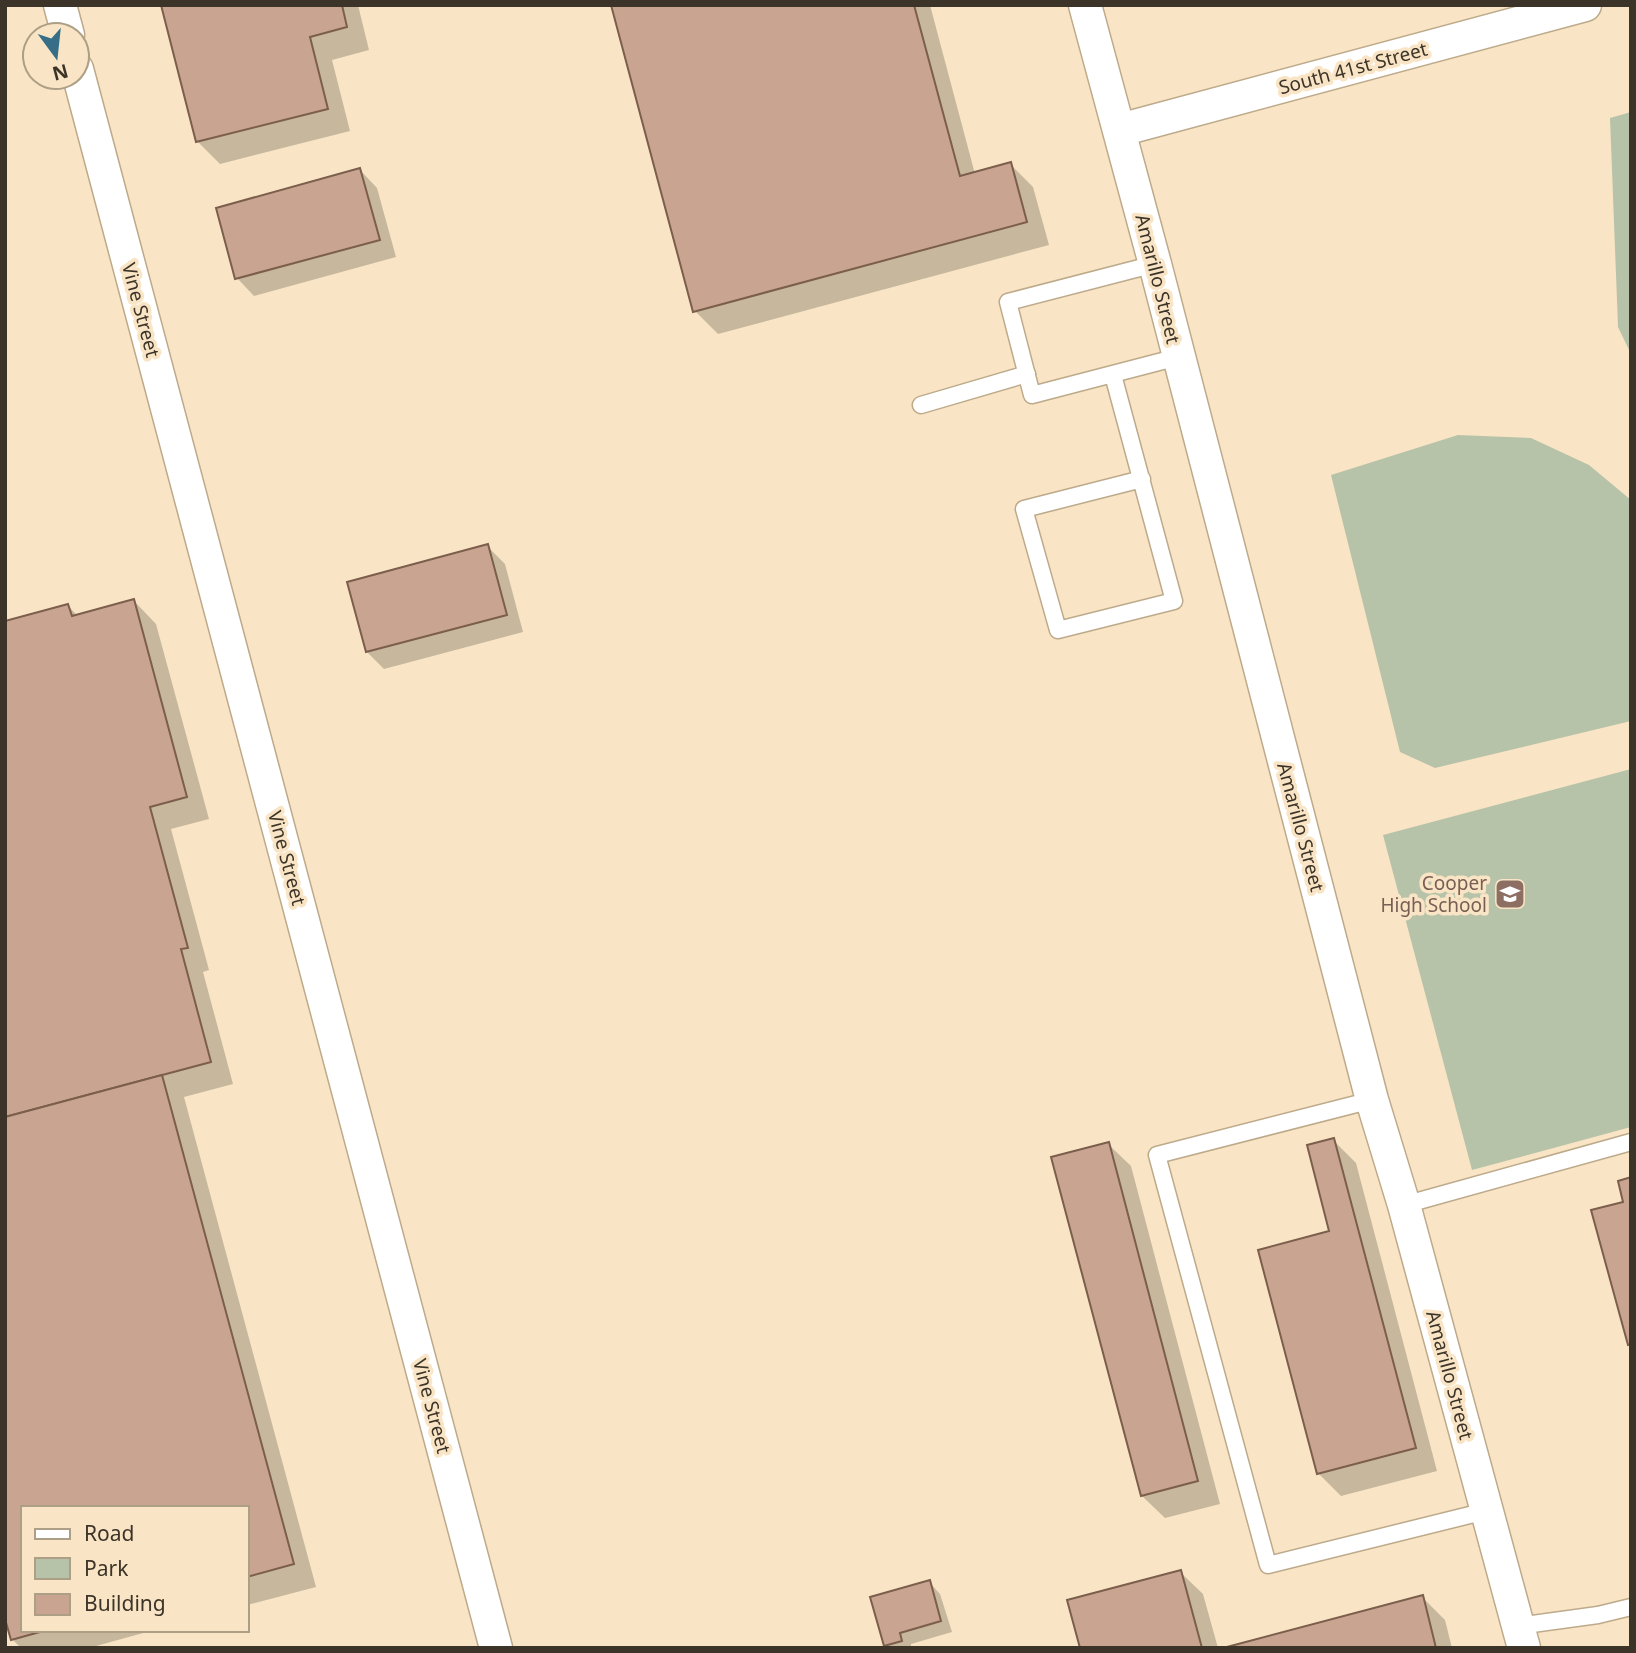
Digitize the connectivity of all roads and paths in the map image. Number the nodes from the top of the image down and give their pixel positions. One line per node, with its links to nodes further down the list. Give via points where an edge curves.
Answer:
1 (1085, 5): 4 (street, Amarillo Street)
2 (1585, 5): 4 (street, South 41st Street)
3 (83, 91): 17 (street, Vine Street)
4 (1120, 131): 5 (street, Amarillo Street)
5 (1155, 264): 6 (street, Amarillo Street); 7 (lane, via 1008,302)
6 (1178, 357): 8 (lane); 11 (street, Amarillo Street)
7 (1027, 374): 8 (lane, via 1032,395); 9 (lane)
8 (1113, 375): 10 (lane)
9 (921, 405)
10 (1142, 479): 10 (lane, via 1174,600 1058,631 1024,509)
11 (1372, 1100): 13 (street, Amarillo Street); 14 (lane, via 1157,1155 1268,1565)
12 (1631, 1142): 13 (lane)
13 (1404, 1205): 14 (street, Amarillo Street)
14 (1486, 1511): 16 (street, Amarillo Street)
15 (1631, 1607): 16 (lane)
16 (1521, 1637)
17 (496, 1648)

